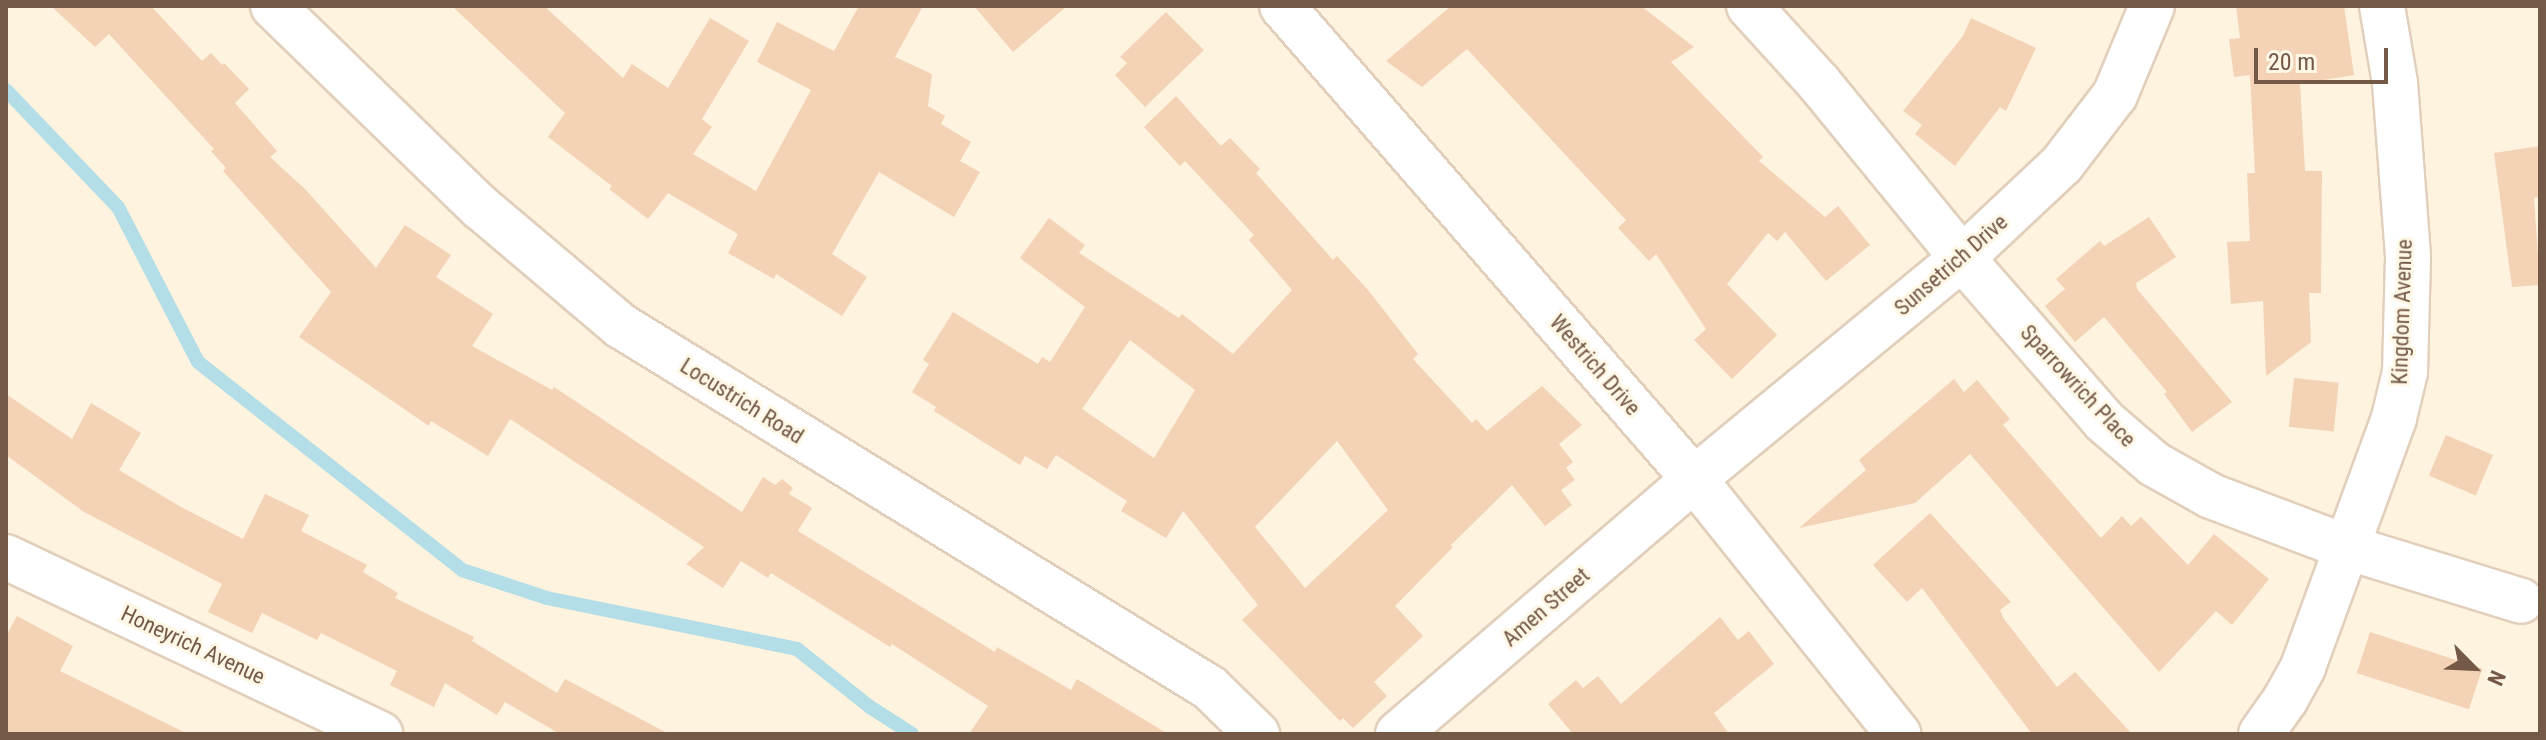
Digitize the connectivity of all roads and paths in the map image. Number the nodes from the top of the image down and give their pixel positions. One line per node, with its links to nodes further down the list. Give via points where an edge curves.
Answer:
1 (273, 6): 12 (street, Locustrich Road, via 480,207 621,326 1210,688)
2 (1282, 6): 7 (street, Westrich Drive)
3 (1749, 6): 6 (street, Sparrowrich Place)
4 (2152, 6): 6 (street, Sunsetrich Drive, via 2115,95 2091,130)
5 (2382, 6): 8 (street, Kingdom Avenue, via 2395,83 2408,256 2405,372 2394,418)
6 (1962, 258): 7 (street, Sunsetrich Drive); 8 (street, Sparrowrich Place, via 2104,421 2154,464 2211,496)
7 (1694, 479): 13 (street, Amen Street); 14 (street, Westrich Drive)
8 (2346, 547): 10 (street, Sparrowrich Place); 15 (street, Kingdom Avenue, via 2303,667)
9 (6, 557): 11 (street, Honeyrich Avenue)
10 (2521, 601)
11 (380, 734)
12 (1257, 734)
13 (1398, 734)
14 (1898, 734)
15 (2261, 734)

